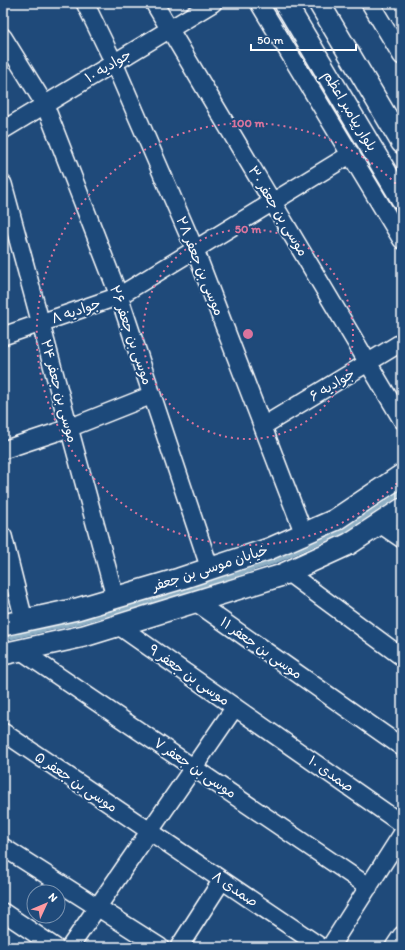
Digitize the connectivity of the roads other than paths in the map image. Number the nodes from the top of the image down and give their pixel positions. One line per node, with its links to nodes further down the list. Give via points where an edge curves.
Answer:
1 (85, 3): 11 (street, موسی بن جعفر ۲۸)
2 (154, 3): 8 (street, موسی بن جعفر ۳۰)
3 (213, 3): 8 (street, جوادیه ۱۰)
4 (259, 3): 15 (street)
5 (285, 3): 17 (main road, بلوار پیامبر اعظم)
6 (319, 3): 14 (main road, بلوار پیامبر اعظم)
7 (370, 3): 10 (street)
8 (169, 29): 11 (street, جوادیه ۱۰); 18 (street, موسی بن جعفر ۳۰)
9 (3, 37): 12 (street, موسی بن جعفر ۲۶)
10 (402, 56)
11 (114, 63): 12 (street, جوادیه ۱۰); 20 (street, موسی بن جعفر ۲۸)
12 (45, 104): 13 (street, جوادیه ۱۰); 21 (street, موسی بن جعفر ۲۶)
13 (3, 130)
14 (402, 143)
15 (351, 154): 18 (street, جوادیه ۸); 19 (street)
16 (3, 184): 22 (street, موسی بن جعفر ۲۴)
17 (402, 199)
18 (273, 203): 20 (street, جوادیه ۸); 25 (street, موسی بن جعفر ۳۰)
19 (402, 240)
20 (195, 250): 21 (street, جوادیه ۸); 28 (street, موسی بن جعفر ۲۸)
21 (119, 296): 22 (street, جوادیه ۸); 26 (street, موسی بن جعفر ۲۶)
22 (41, 323): 23 (street, جوادیه ۸); 29 (street, موسی بن جعفر ۲۴)
23 (3, 336)
24 (402, 342): 25 (street, جوادیه ۶)
25 (368, 363): 27 (street, موسی بن جعفر ۳۰); 28 (street, جوادیه ۶)
26 (152, 395): 29 (street); 37 (street, موسی بن جعفر ۲۶)
27 (402, 420)
28 (263, 426): 34 (street, موسی بن جعفر ۲۸)
29 (69, 428): 30 (street); 40 (street, موسی بن جعفر ۲۴)
30 (3, 450)
31 (402, 475): 34 (main road, خیابان موسی بن جعفر, via 335,520)
32 (402, 509): 33 (main road, خیابان موسی بن جعفر)
33 (380, 524): 36 (street); 38 (main road, خیابان موسی بن جعفر, via 349,544)
34 (304, 534): 37 (main road, خیابان موسی بن جعفر, via 269,549)
35 (3, 536): 39 (street)
36 (402, 539)
37 (210, 568): 40 (main road, خیابان موسی بن جعفر)
38 (287, 572): 41 (main road, خیابان موسی بن جعفر); 46 (street)
39 (8, 575): 42 (street)
40 (115, 597): 42 (main road, خیابان موسی بن جعفر, via 76,609)
41 (197, 603): 44 (main road, خیابان موسی بن جعفر); 50 (street, موسی بن جعفر ۱۱)
42 (24, 620): 43 (main road, خیابان موسی بن جعفر)
43 (3, 625)
44 (119, 626): 45 (main road, خیابان موسی بن جعفر); 47 (street, موسی بن جعفر ۹)
45 (12, 652): 51 (street, موسی بن جعفر ۷)
46 (402, 657)
47 (235, 707): 48 (street, موسی بن جعفر ۹); 51 (street)
48 (260, 724): 52 (street, صمدی ۱۰)
49 (3, 732): 53 (street, موسی بن جعفر ۵)
50 (402, 747)
51 (193, 767): 53 (street); 57 (street, موسی بن جعفر ۷)
52 (402, 824)
53 (149, 831): 56 (street, صمدی ۸); 58 (street)
54 (402, 834): 57 (street)
55 (3, 847): 58 (street)
56 (222, 880): 64 (street); 65 (street, صمدی ۸)
57 (369, 887): 66 (street)
58 (97, 907): 62 (street); 63 (street)
59 (3, 912): 61 (street)
60 (402, 935): 67 (street)
61 (55, 947)
62 (70, 947)
63 (160, 947)
64 (179, 947)
65 (321, 947)
66 (330, 947)
67 (394, 947)

